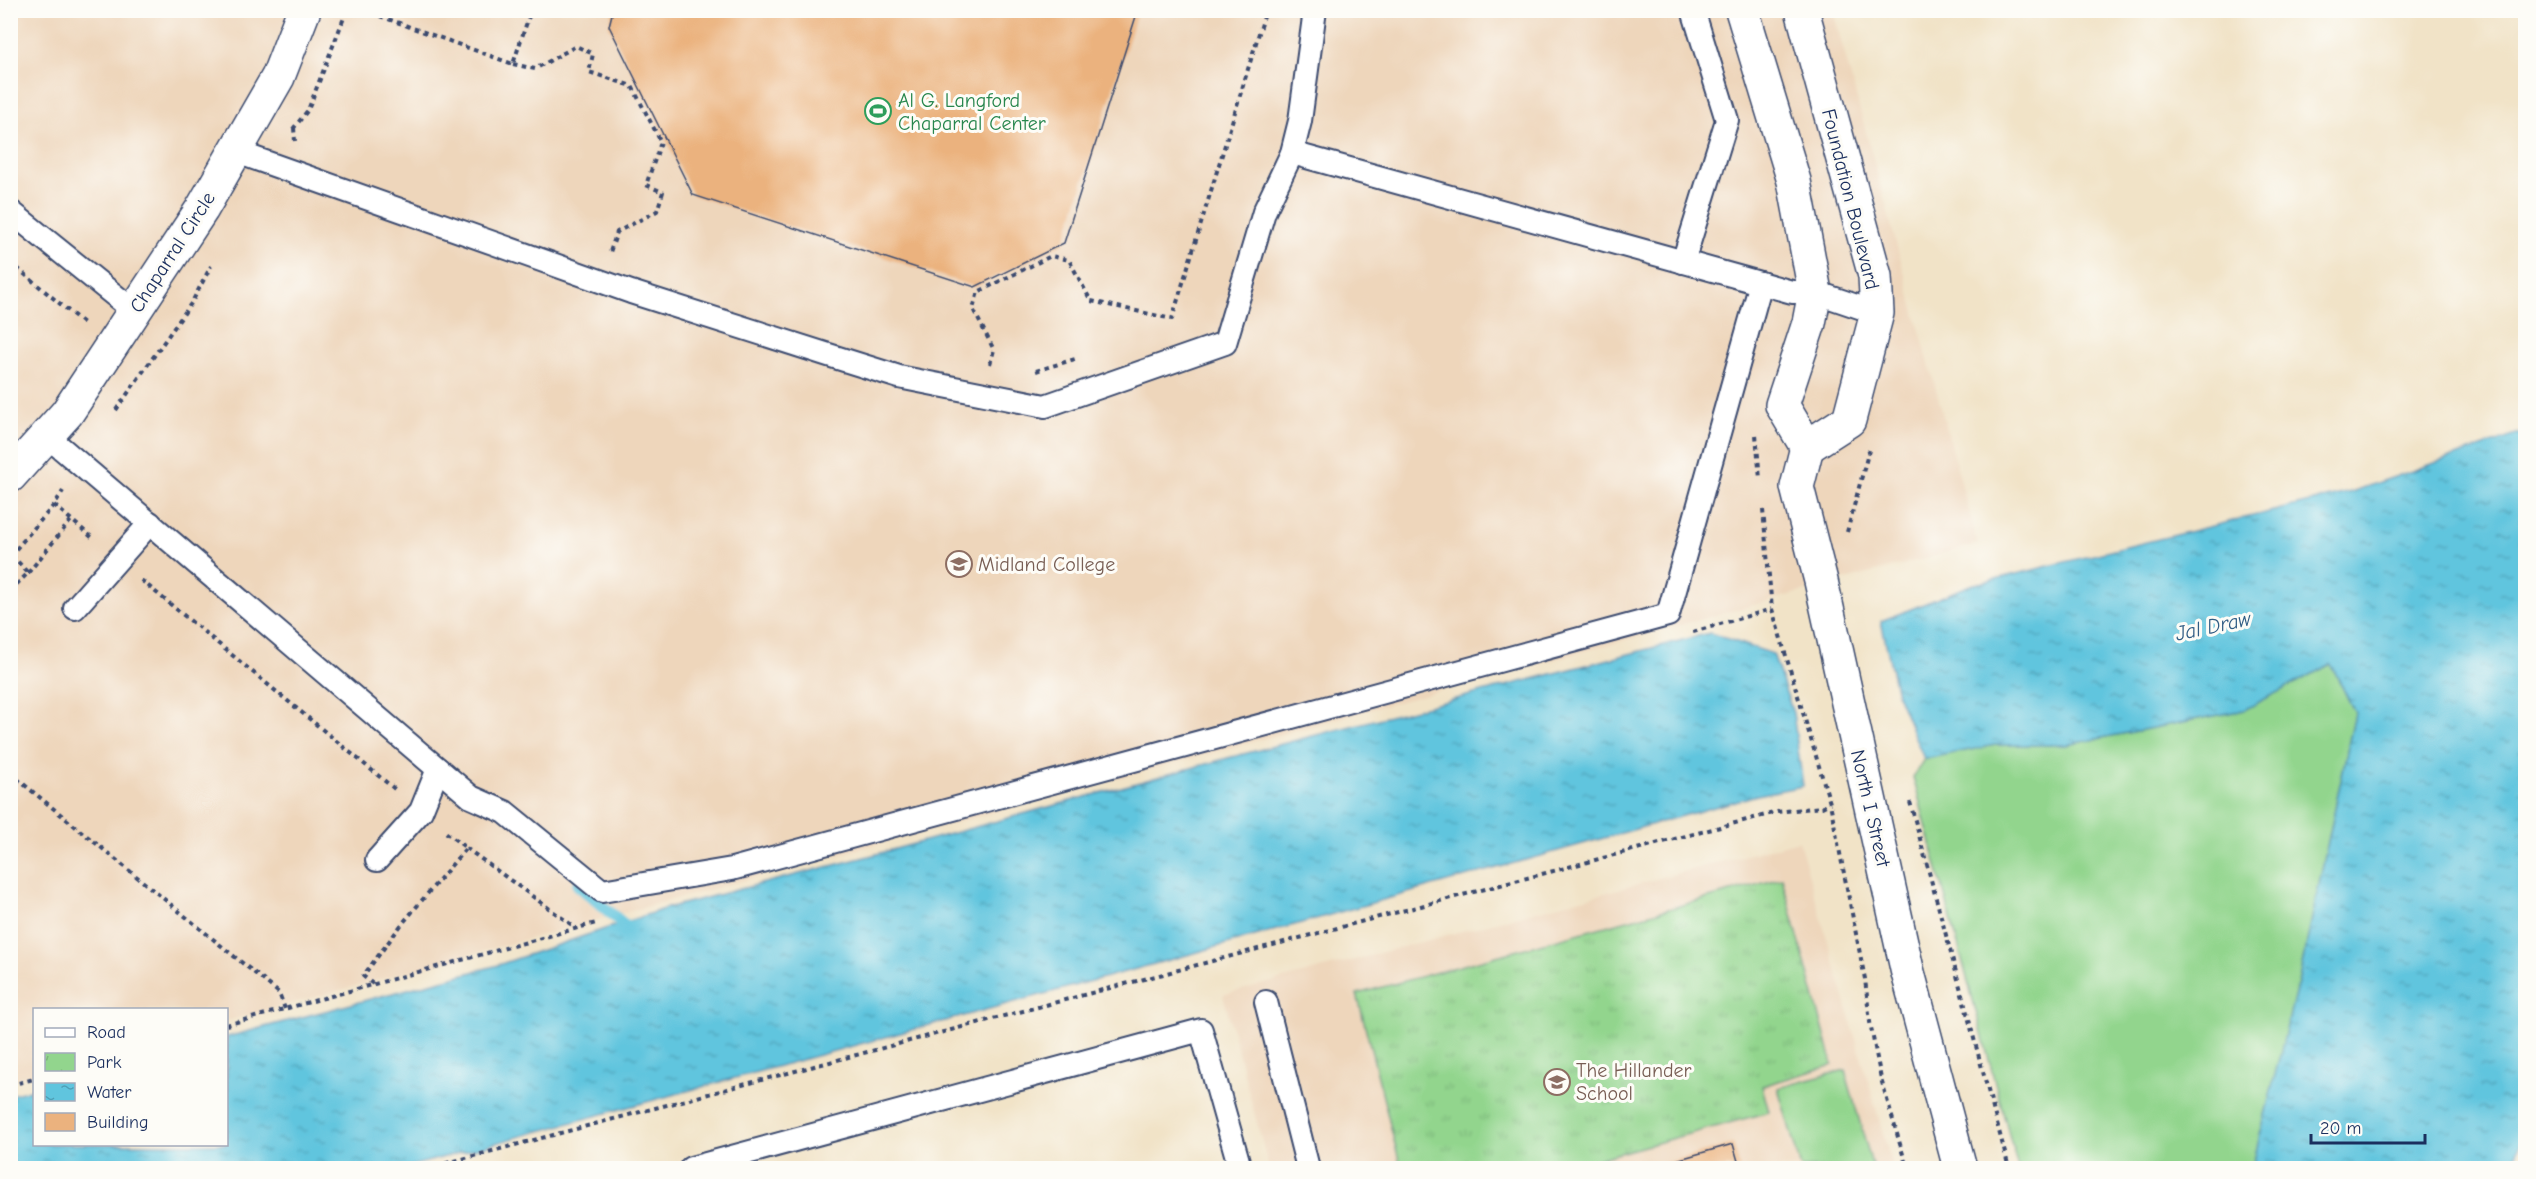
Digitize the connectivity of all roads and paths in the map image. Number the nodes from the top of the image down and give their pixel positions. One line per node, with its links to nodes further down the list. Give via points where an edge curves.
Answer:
1 (363, 10): 9 (path)
2 (531, 10): 9 (path)
3 (1266, 10): 24 (path)
4 (1315, 10): 13 (lane)
5 (1693, 10): 19 (lane, via 1727,120)
6 (1742, 10): 21 (street, via 1794,181)
7 (1802, 10): 23 (street, Foundation Boulevard, via 1875,276)
8 (300, 12): 11 (street, Chaparral Circle, via 278,77)
9 (513, 64): 16 (path, via 535,69 576,46 593,54 589,72 632,86 662,142 646,185 663,192 657,211 617,232)
10 (294, 128): 12 (path)
11 (234, 151): 13 (lane, via 631,292 848,361 899,377 1045,406 1225,343 1264,212); 22 (street, Chaparral Circle, via 202,209)
12 (297, 152)
13 (1292, 153): 19 (lane)
14 (10, 211): 22 (lane)
15 (600, 252): 17 (path)
16 (610, 252)
17 (618, 258)
18 (10, 262): 25 (path)
19 (1683, 262): 20 (lane)
20 (1761, 283): 21 (lane, via 1792,292); 43 (lane, via 1668,615 732,869 602,891 505,812 471,796)
21 (1815, 292): 23 (lane); 31 (street, via 1782,405)
22 (134, 311): 30 (street, Chaparral Circle, via 67,413)
23 (1877, 313): 31 (street, Foundation Boulevard, via 1849,420)
24 (1172, 319): 26 (path); 28 (path, via 1091,301 1069,260 1051,256 978,292 973,309 994,350)
25 (86, 325)
26 (1169, 326)
27 (1080, 358): 29 (path)
28 (988, 369)
29 (1034, 372)
30 (47, 436): 33 (street, Chaparral Circle); 36 (lane)
31 (1807, 447): 60 (street, North I Street, via 1797,487 1907,969)
32 (1869, 449): 37 (path)
33 (10, 476)
34 (54, 506): 35 (path)
35 (72, 519): 39 (path); 40 (path)
36 (150, 523): 39 (lane); 43 (lane)
37 (1847, 533)
38 (10, 553): 40 (path)
39 (117, 561): 42 (lane); 47 (path)
40 (28, 573): 41 (path)
41 (10, 591)
42 (75, 608)
43 (438, 769): 47 (lane)
44 (10, 773): 53 (path, via 279,993)
45 (1908, 793): 61 (path)
46 (1830, 803): 56 (path, via 1765,815)
47 (421, 811): 48 (path); 49 (lane)
48 (466, 848): 50 (path); 51 (path, via 363,976)
49 (377, 861)
50 (576, 928)
51 (374, 985)
52 (1266, 1002): 59 (lane)
53 (285, 1009)
54 (33, 1079): 55 (path)
55 (10, 1085)
56 (428, 1168)
57 (691, 1168): 58 (lane, via 1201,1030)
58 (1239, 1168)
59 (1308, 1168)
60 (1960, 1168)
61 (2009, 1168)

